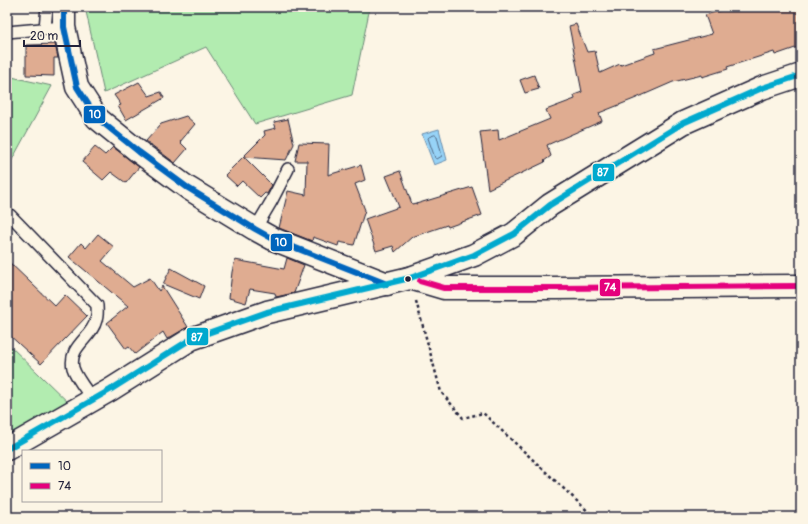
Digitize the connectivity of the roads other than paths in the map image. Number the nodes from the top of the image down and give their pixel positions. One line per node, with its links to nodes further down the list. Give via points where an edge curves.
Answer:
1 (47, 7): 2 (lane)
2 (58, 21): 3 (lane); 7 (street, via 78,87 97,118 188,188)
3 (7, 32)
4 (801, 75): 8 (street, via 762,88 683,122 550,205 514,234 474,255)
5 (288, 169): 7 (lane)
6 (10, 215): 11 (lane, via 97,305 96,320 72,358 74,370)
7 (254, 229): 9 (street)
8 (410, 278): 9 (street); 10 (street, via 444,288)
9 (387, 284): 11 (street, via 267,312 192,339)
10 (801, 286)
11 (93, 400): 12 (street)
12 (7, 449)

